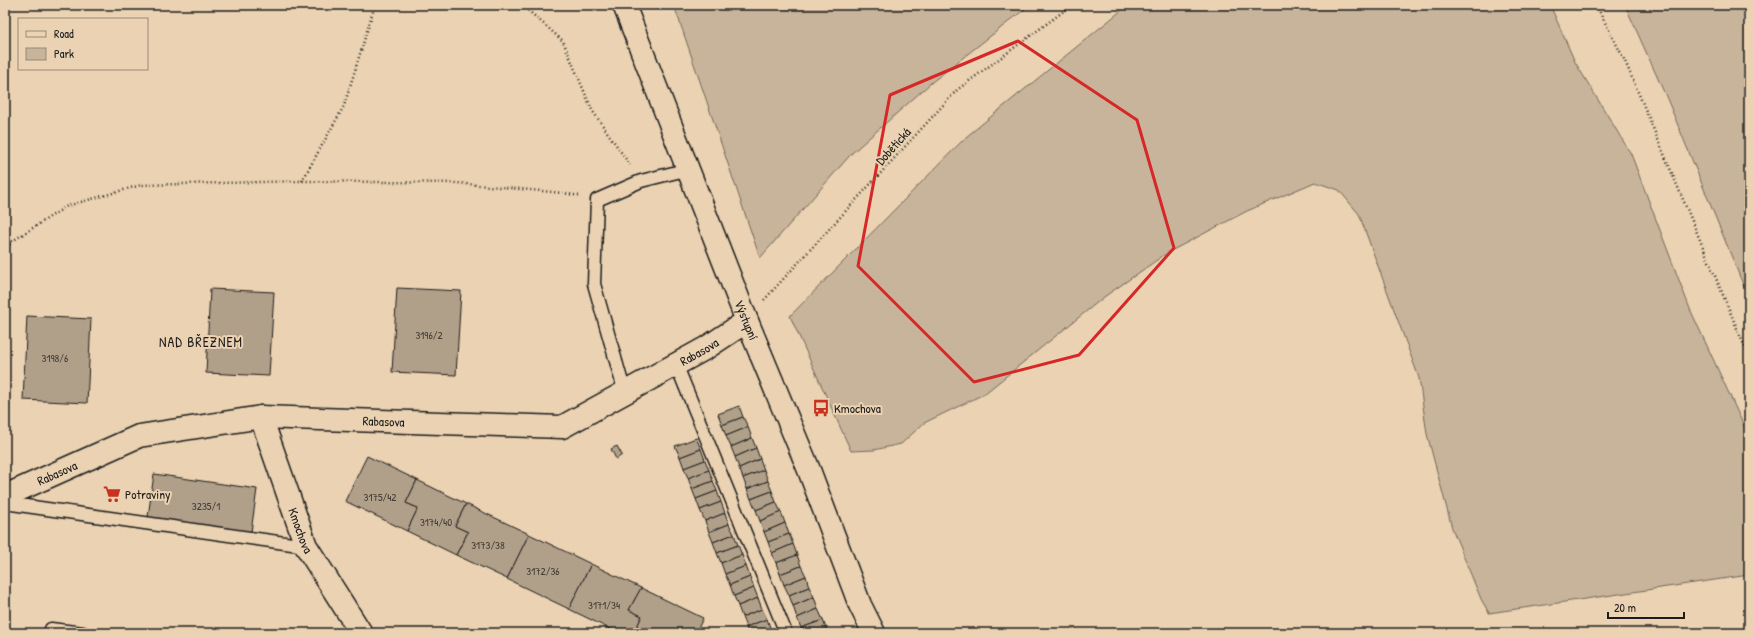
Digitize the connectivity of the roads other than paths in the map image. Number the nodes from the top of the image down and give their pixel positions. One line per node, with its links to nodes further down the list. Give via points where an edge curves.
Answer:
1 (624, 5): 2 (street, Výstupní)
2 (689, 169): 3 (street, Výstupní); 5 (lane, via 641,181 597,200 594,284)
3 (747, 321): 4 (street, Rabasova); 14 (street, Výstupní, via 809,470 860,605)
4 (676, 364): 5 (street, Rabasova); 13 (lane)
5 (625, 393): 6 (street, Rabasova, via 562,427)
6 (261, 417): 7 (street, Rabasova, via 139,436); 9 (street, Kmochova)
7 (5, 496)
8 (5, 503): 9 (lane)
9 (306, 546): 12 (street, Kmochova)
10 (50, 629): 11 (lane)
11 (83, 633)
12 (361, 633)
13 (786, 633)
14 (874, 633)

